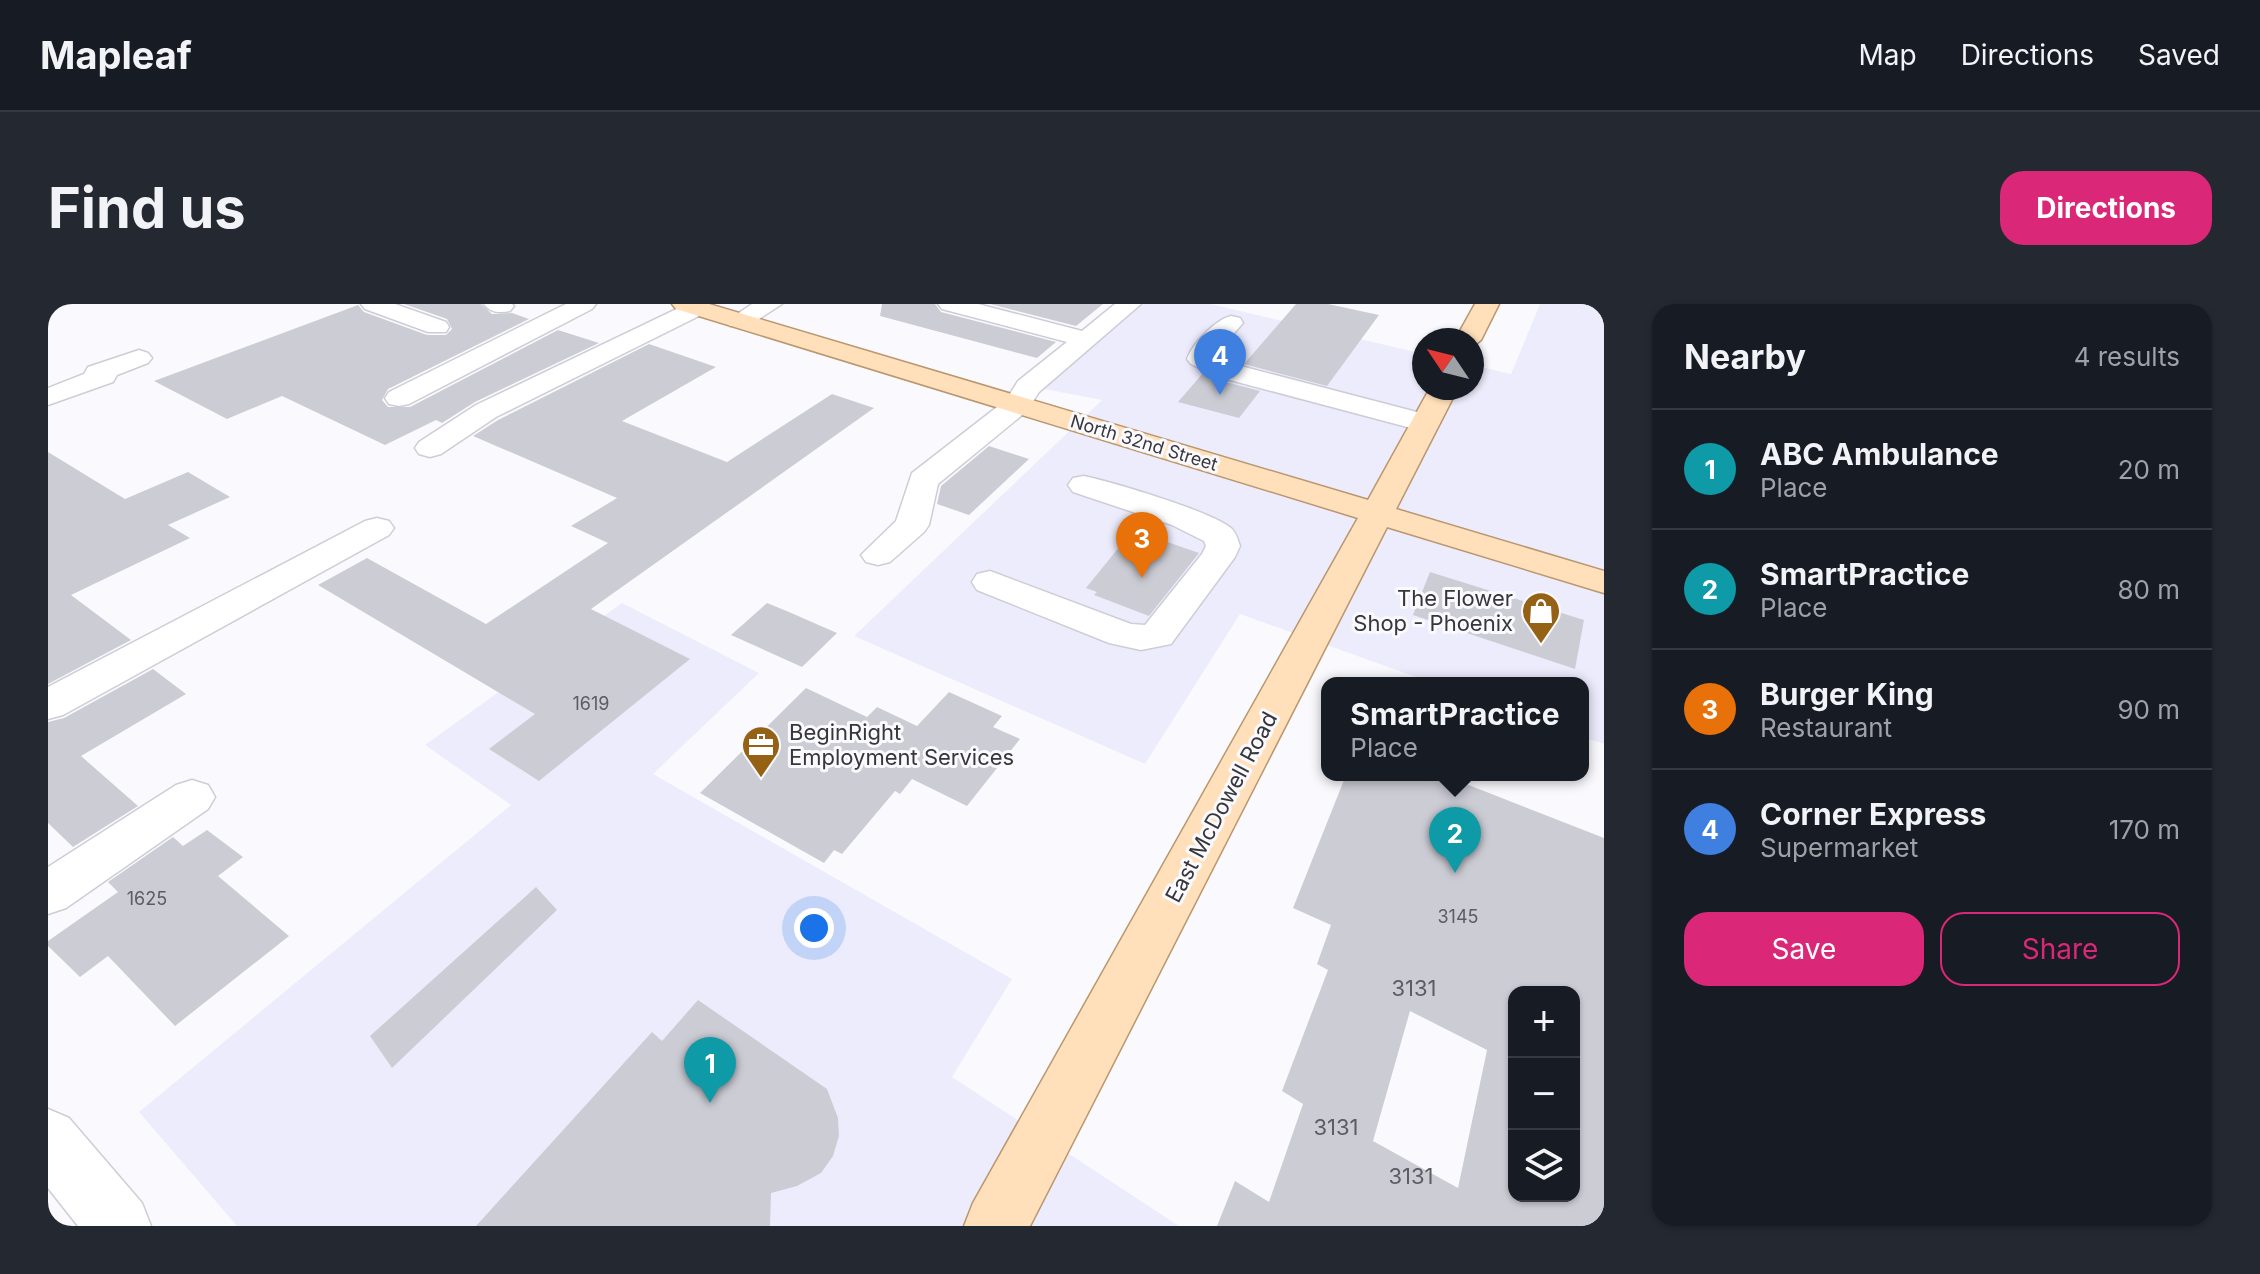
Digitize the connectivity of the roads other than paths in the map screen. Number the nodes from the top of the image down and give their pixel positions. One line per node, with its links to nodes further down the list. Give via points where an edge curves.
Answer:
1 (373, 304): 8 (street, via 407,316)
2 (584, 304): 15 (street)
3 (770, 304): 9 (street)
4 (950, 304): 12 (street)
5 (1129, 304): 12 (street)
6 (1487, 304): 11 (main road)
7 (691, 306): 9 (main road, North 32nd Street); 19 (street, via 486,411)
8 (438, 316)
9 (739, 321): 17 (main road, North 32nd Street)
10 (1231, 323): 18 (street, via 1200,359 1224,370)
11 (1474, 328)
12 (1085, 339): 17 (street, via 1028,387)
13 (139, 358): 14 (street)
14 (48, 397)
15 (399, 398)
16 (1438, 400): 18 (main road, East McDowell Road)
17 (1017, 405): 21 (main road, North 32nd Street); 23 (street, via 923,480 912,525)
18 (1426, 423): 21 (main road, East McDowell Road)
19 (430, 448)
20 (1084, 485): 24 (street, via 1219,535 1223,546 1218,557 1157,635 1122,634)
21 (1378, 514): 25 (main road, North 32nd Street); 31 (main road, East McDowell Road)
22 (377, 528): 26 (street)
23 (878, 555)
24 (990, 582)
25 (1604, 582)
26 (48, 705)
27 (192, 797): 28 (street)
28 (48, 893)
29 (48, 1139): 30 (street)
30 (119, 1226)
31 (996, 1226)

